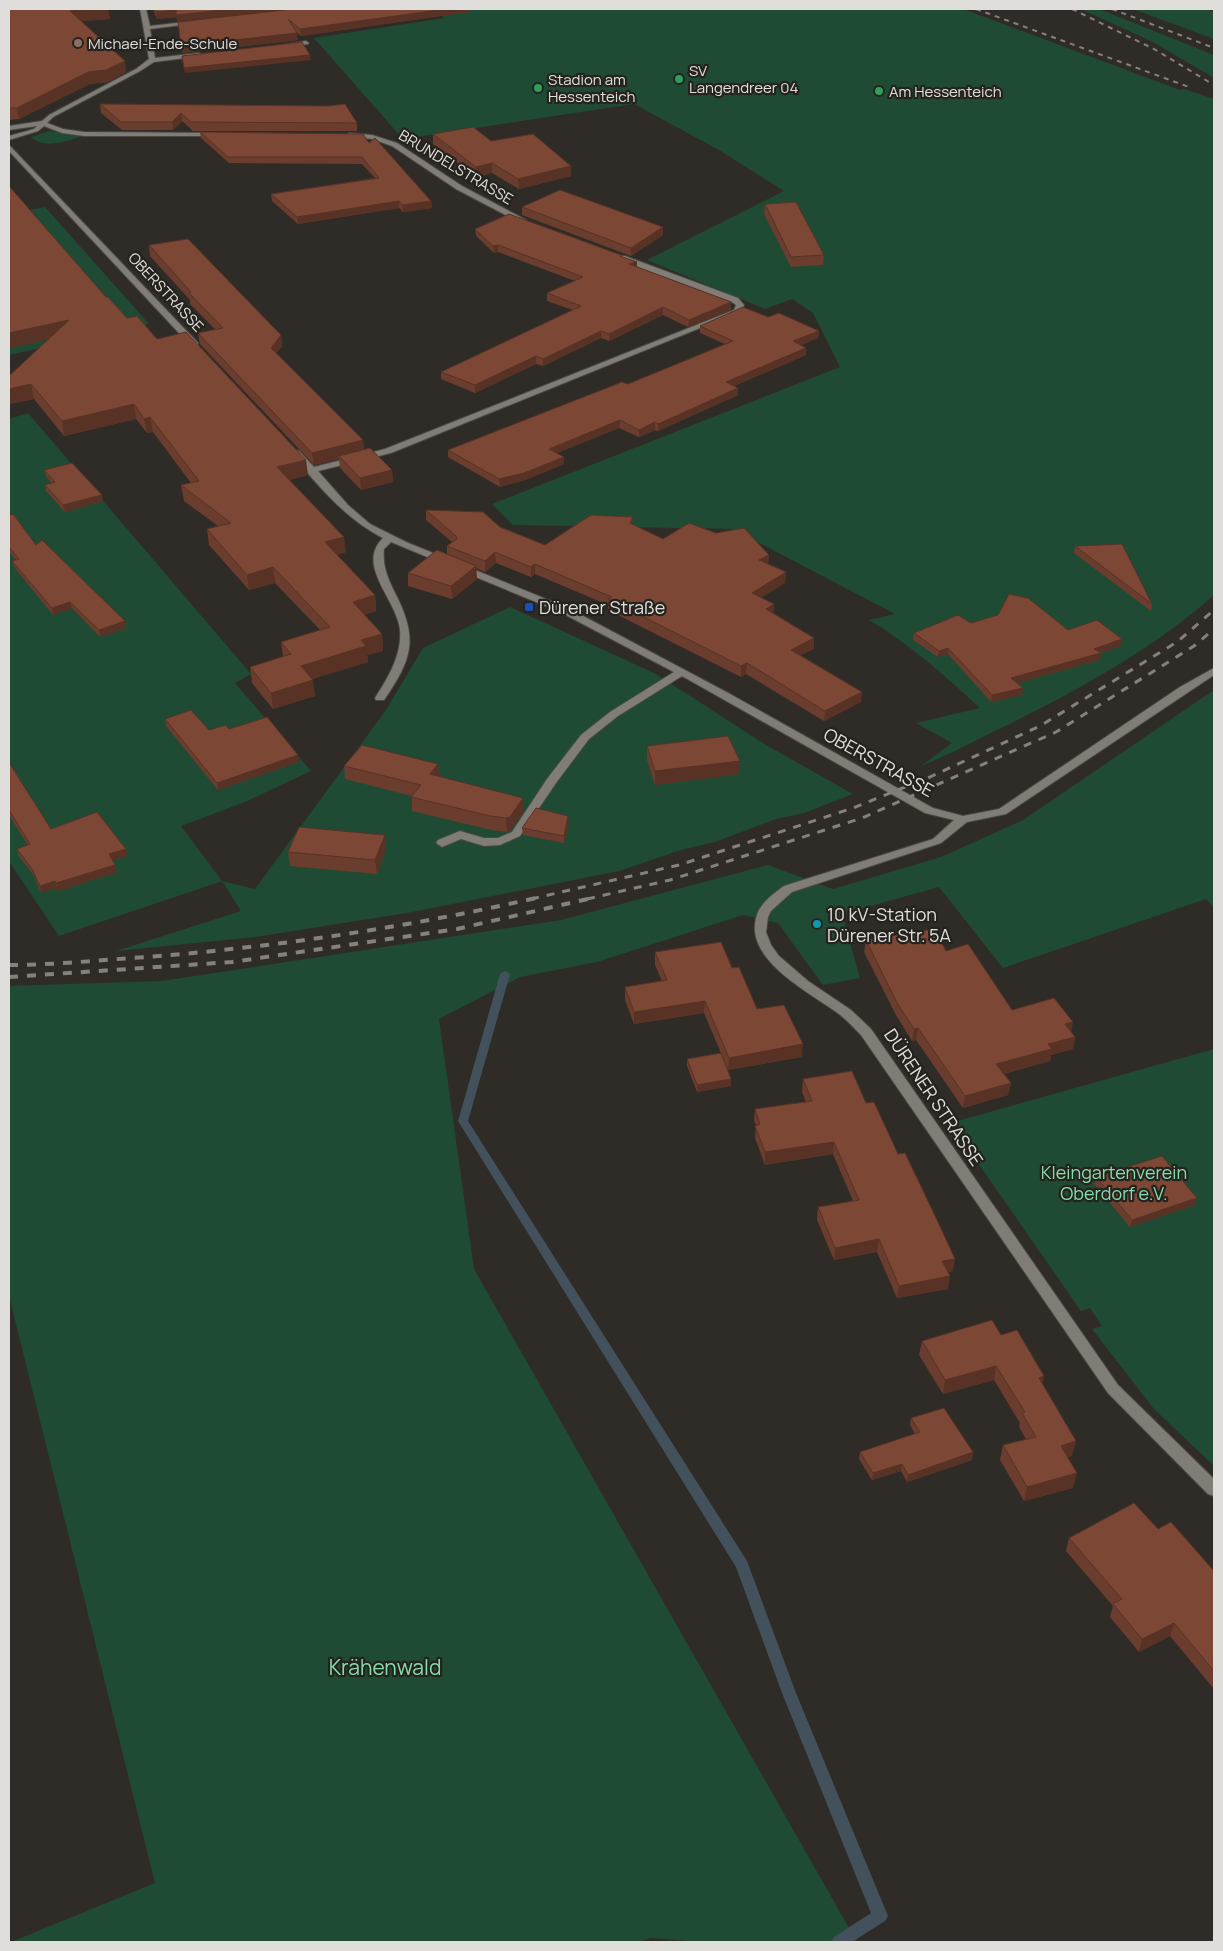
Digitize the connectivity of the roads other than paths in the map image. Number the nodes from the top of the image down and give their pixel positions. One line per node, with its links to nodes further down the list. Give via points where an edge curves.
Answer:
1 (143, 9): 3 (street)
2 (205, 22): 3 (street)
3 (147, 28): 7 (street)
4 (306, 43): 5 (street)
5 (277, 46)
6 (210, 54): 7 (street)
7 (152, 60): 8 (street)
8 (41, 124): 9 (street); 10 (street, via 84,134); 12 (street, via 36,130)
9 (9, 128)
10 (229, 135)
11 (339, 135): 14 (street, BRUNDELSTRASSE, via 359,135 394,144 481,201)
12 (9, 138)
13 (9, 147): 16 (street, OBERSTRASSE)
14 (532, 224)
15 (615, 255): 18 (street, via 735,300 740,305 738,311 388,451)
16 (201, 352)
17 (288, 445): 18 (street, OBERSTRASSE)
18 (312, 470): 19 (street, OBERSTRASSE, via 356,518)
19 (390, 538): 21 (street, OBERSTRASSE, via 564,610); 22 (street, via 380,547 377,560 406,629 405,648)
20 (1214, 671): 23 (street, OBERSTRASSE, via 1002,812)
21 (682, 672): 23 (street, OBERSTRASSE, via 928,811); 24 (street, via 614,714 585,737 516,834 500,841 484,842 460,835)
22 (380, 698)
23 (963, 819): 25 (street, DÜRENER STRASSE, via 938,841 788,889 776,898 762,917 761,937 794,977 843,1010 866,1032 1112,1389)
24 (442, 843)
25 (1214, 1489)

